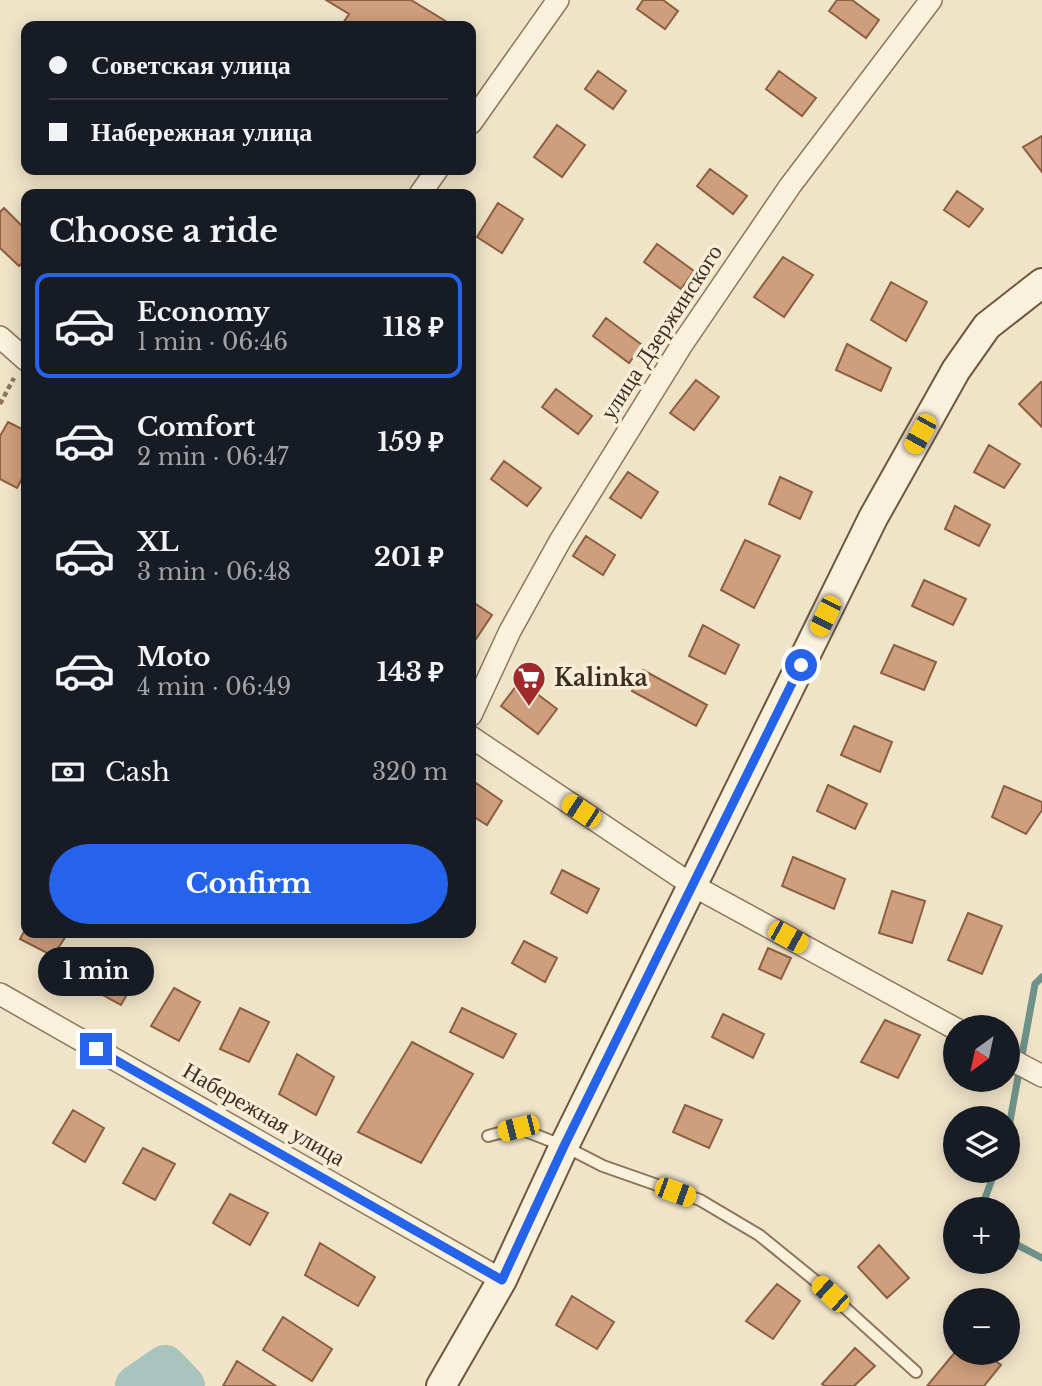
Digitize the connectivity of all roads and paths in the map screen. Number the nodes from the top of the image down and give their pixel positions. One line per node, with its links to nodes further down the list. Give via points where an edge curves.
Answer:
1 (558, 0): 3 (street)
2 (931, 0): 9 (street, улица Дзержинского, via 790,186 683,343 560,541)
3 (476, 116)
4 (1042, 283): 11 (street, via 987,327 956,370 873,518)
5 (0, 337): 6 (street)
6 (21, 355)
7 (21, 366): 8 (path)
8 (0, 404)
9 (476, 704)
10 (476, 740): 11 (street)
11 (692, 885): 13 (street); 17 (street)
12 (0, 995): 18 (street, Набережная улица)
13 (943, 1022)
14 (1020, 1064): 15 (street)
15 (1039, 1074)
16 (488, 1136): 17 (lane, via 518,1128)
17 (564, 1146): 18 (street); 19 (lane, via 603,1166 699,1200 759,1235)
18 (502, 1280): 20 (street)
19 (916, 1372)
20 (441, 1386)

